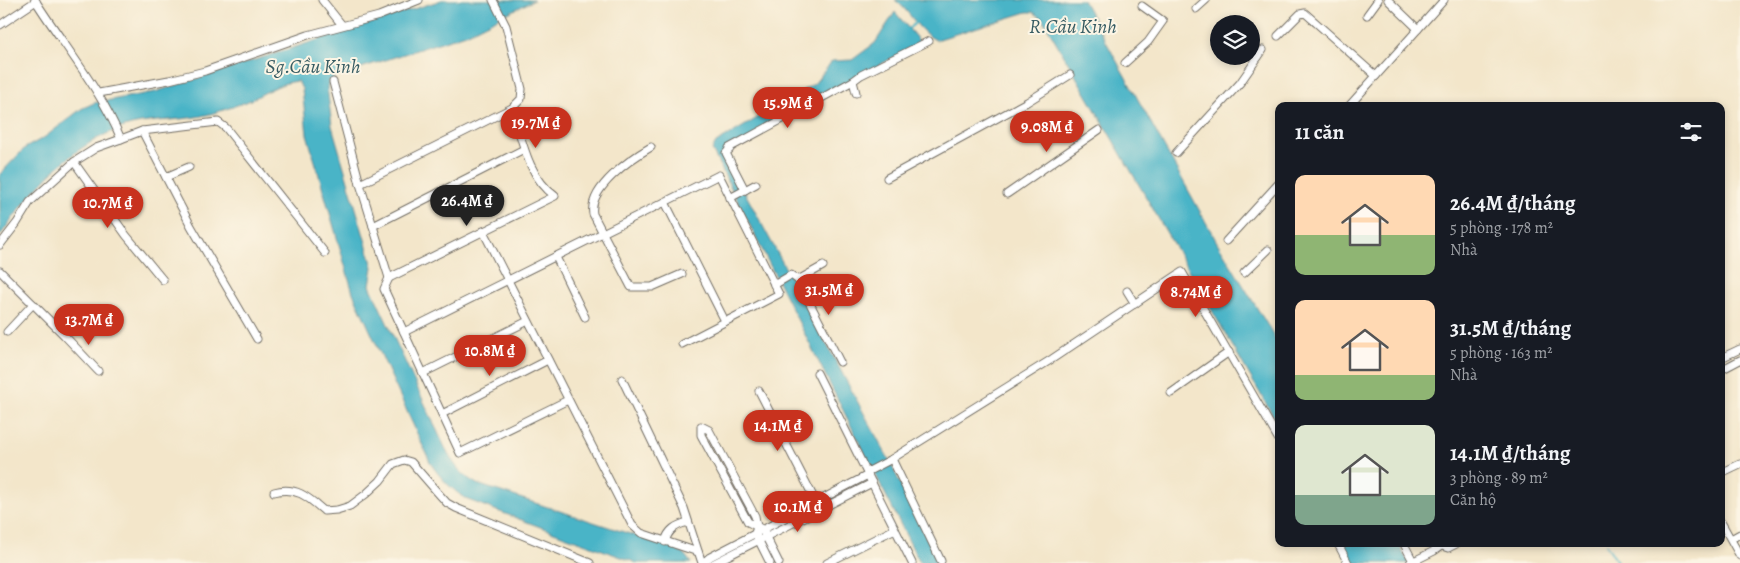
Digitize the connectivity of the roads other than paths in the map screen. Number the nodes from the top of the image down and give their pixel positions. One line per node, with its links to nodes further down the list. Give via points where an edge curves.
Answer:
1 (322, 0): 13 (street)
2 (419, 0): 13 (street, via 379,16)
3 (493, 0): 28 (street, via 505,24 522,89 521,99)
4 (1206, 0): 10 (street)
5 (1378, 0): 11 (street)
6 (1388, 0): 14 (street)
7 (1444, 0): 14 (street)
8 (36, 1): 12 (street); 26 (street)
9 (1142, 6): 19 (street, via 1163,21 1148,42)
10 (1196, 9)
11 (1367, 15)
12 (0, 25)
13 (342, 25): 26 (street, via 205,71)
14 (1418, 29): 22 (street)
15 (1278, 36): 22 (street, via 1305,13)
16 (930, 41): 23 (street)
17 (1263, 50): 18 (street)
18 (1260, 54)
19 (1125, 64)
20 (1252, 65): 34 (street)
21 (1070, 75): 38 (street)
22 (1376, 76): 27 (street)
23 (853, 81): 25 (street); 42 (street, via 726,153)
24 (333, 82): 39 (street)
25 (856, 92)
26 (100, 96): 31 (street)
27 (1353, 102)
28 (512, 108): 33 (street); 39 (street)
29 (1098, 130): 43 (street)
30 (142, 132): 31 (street); 37 (street); 52 (street, via 218,122)
31 (121, 139): 35 (street, via 96,148)
32 (651, 147): 48 (street, via 619,171 596,196 592,209)
33 (524, 149): 46 (street); 47 (street, via 528,160 555,196)
34 (1176, 153)
35 (74, 162): 50 (street, via 30,202); 60 (street)
36 (188, 167): 37 (street)
37 (166, 177): 71 (street)
38 (887, 178)
39 (360, 184): 46 (street)
40 (756, 184): 42 (street)
41 (1275, 187): 49 (street)
42 (745, 190): 44 (street)
43 (1007, 194)
44 (732, 198): 45 (street, via 719,175); 62 (street)
45 (665, 202): 48 (street); 68 (street)
46 (373, 226): 59 (street)
47 (482, 231): 59 (street); 61 (street)
48 (603, 233): 53 (street); 57 (street, via 631,287 652,287)
49 (1226, 241)
50 (0, 245)
51 (1268, 250): 56 (street)
52 (325, 253)
53 (556, 257): 61 (street); 66 (street)
54 (823, 266): 58 (street)
55 (0, 272): 64 (street)
56 (1244, 273)
57 (682, 274)
58 (795, 277): 62 (street); 78 (street)
59 (390, 278): 70 (street, via 384,289)
60 (163, 280)
61 (508, 281): 67 (street); 70 (street)
62 (776, 284): 68 (street, via 779,294)
63 (1127, 291): 65 (street)
64 (33, 304): 69 (street); 80 (street)
65 (1135, 304): 74 (street, via 1182,272); 89 (street)
66 (585, 317)
67 (528, 321): 76 (street); 81 (street)
68 (725, 321): 72 (street)
69 (7, 332)
70 (404, 332): 81 (street)
71 (257, 339)
72 (682, 344)
73 (1740, 349): 75 (street)
74 (1229, 352): 85 (street); 88 (street)
75 (1725, 356)
76 (548, 360): 86 (street); 87 (street)
77 (1740, 360): 79 (street)
78 (840, 362)
79 (1725, 368)
80 (98, 371)
81 (423, 373): 87 (street)
82 (817, 373): 92 (street)
83 (622, 379): 96 (street)
84 (759, 391): 95 (street)
85 (1171, 393)
86 (568, 400): 87 (street, via 460,453); 104 (street, via 632,525 641,533)
87 (442, 414)
88 (1275, 433)
89 (891, 459): 92 (street); 111 (street)
90 (1740, 464): 91 (street)
91 (1725, 471)
92 (869, 473): 93 (street); 95 (street)
93 (872, 484): 97 (street); 101 (street)
94 (274, 492): 113 (street, via 299,492 324,511 337,510 350,506 380,481 394,464 404,460 411,462 456,508)
95 (816, 502): 99 (street)
96 (688, 522): 104 (street, via 676,525 666,535); 108 (street)
97 (895, 529): 109 (street); 120 (street)
98 (1725, 529): 102 (street)
99 (758, 530): 99 (street, via 756,516 709,430 700,426 701,435 748,522); 101 (street); 103 (street); 114 (street)
100 (1740, 534): 102 (street)
101 (766, 537): 103 (street); 117 (street)
102 (1731, 539): 110 (street)
103 (759, 541): 115 (street); 116 (street)
104 (665, 542): 108 (street)
105 (1340, 547): 121 (street)
106 (1405, 547): 112 (street)
107 (1439, 547): 112 (street)
108 (698, 552): 114 (street)
109 (844, 554): 118 (street); 119 (street)
110 (1740, 556)
111 (941, 561)
112 (1412, 562)
113 (590, 563)
114 (702, 563)
115 (714, 563)
116 (770, 563)
117 (779, 563)
118 (827, 563)
119 (848, 563)
120 (912, 563)
121 (1348, 563)

